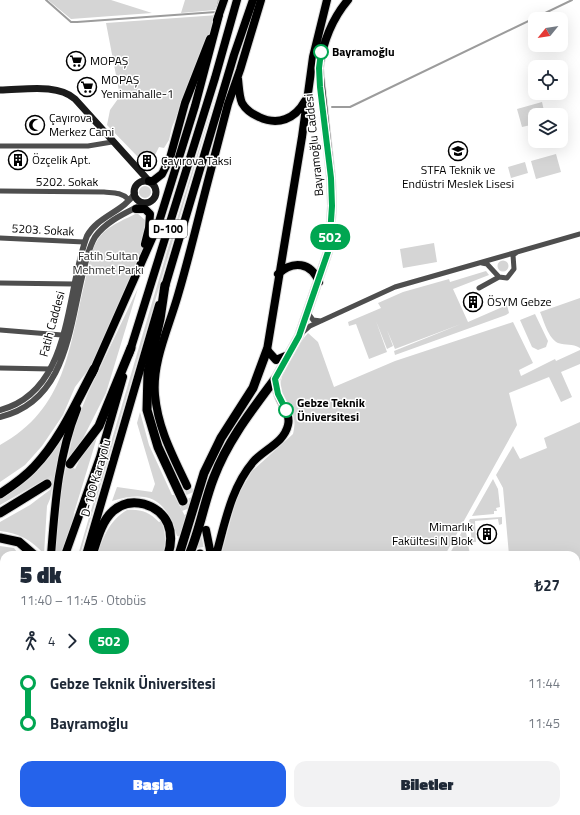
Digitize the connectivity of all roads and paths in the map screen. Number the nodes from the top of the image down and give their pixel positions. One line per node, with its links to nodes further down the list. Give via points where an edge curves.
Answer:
1 (224, 0): 7 (main road)
2 (237, 0): 42 (main road, D-100)
3 (253, 0): 34 (main road, D-100 / D-100)
4 (261, 0): 8 (main road)
5 (327, 0): 10 (main road, Bayramoğlu Caddesi, via 313,57)
6 (348, 0): 31 (main road, Bayramoğlu Caddesi, via 328,30 319,68 332,206 329,249)
7 (219, 15): 14 (main road, via 190,89 167,165 159,177); 28 (main road, via 210,55 164,208)
8 (238, 77): 10 (main road, via 241,100 245,108 269,121 280,121 292,116 300,110); 57 (main road, via 228,104 156,374 155,394 161,430)
9 (0, 90): 11 (main road, via 51,90 66,93 75,99)
10 (308, 95): 27 (main road, Bayramoğlu Caddesi)
11 (112, 142): 12 (street, via 88,146); 13 (main road)
12 (0, 146)
13 (134, 166): 14 (main road); 17 (main road, via 137,176)
14 (149, 181): 17 (main road, via 141,182); 18 (main road, via 155,188 156,195 152,201)
15 (0, 191): 16 (street, 5202. Sokak)
16 (118, 193): 17 (street, via 128,199); 19 (street, via 125,199)
17 (134, 193): 18 (main road, via 137,199); 19 (street, Fatih Caddesi)
18 (145, 203): 20 (street); 21 (main road, via 150,209)
19 (123, 205): 24 (street, Fatih Caddesi, via 96,223)
20 (136, 208): 21 (main road, via 148,211); 29 (street, via 113,220 99,232)
21 (150, 217): 28 (main road)
22 (580, 234): 25 (street)
23 (0, 238): 24 (street, 5203. Sokak)
24 (84, 242): 29 (street, Fatih Caddesi)
25 (517, 252): 26 (street); 30 (street, via 513,256 513,273 507,278)
26 (473, 264): 30 (street, via 487,264); 38 (street, via 395,287)
27 (278, 274): 31 (main road, via 291,265 303,265 311,269); 43 (main road, Bayramoğlu Caddesi)
28 (136, 275): 47 (main road)
29 (80, 277): 33 (street, Fatih Caddesi); 36 (street)
30 (499, 277): 35 (street)
31 (319, 282): 37 (main road, Bayramoğlu Caddesi)
32 (0, 283): 33 (street)
33 (74, 284): 36 (street, Fatih Caddesi)
34 (165, 285): 51 (main road, D-100 / D-100); 59 (highway, via 148,372 147,410 158,447)
35 (479, 288)
36 (75, 293): 40 (street, Fatih Caddesi); 49 (street, via 62,361)
37 (308, 313): 38 (street, via 313,320); 41 (main road, Bayramoğlu Caddesi)
38 (324, 320): 41 (street, via 310,326)
39 (0, 330): 40 (street)
40 (62, 335): 46 (street, Fatih Caddesi)
41 (299, 336): 44 (main road, Bayramoğlu Caddesi)
42 (131, 348): 54 (main road, D-100); 55 (highway, via 99,426)
43 (267, 350): 44 (main road, via 276,360); 70 (highway, via 253,388 221,438 204,473)
44 (288, 355): 48 (main road, Bayramoğlu Caddesi)
45 (0, 368): 46 (street)
46 (51, 369): 49 (street, Fatih Caddesi)
47 (94, 369): 58 (highway, via 47,452 23,478); 64 (main road, via 64,448 56,488)
48 (275, 379): 71 (highway, via 222,457 213,477); 73 (main road, via 289,424 286,433 253,462 238,485 230,503)
49 (48, 382): 50 (street, Fatih Caddesi)
50 (38, 393): 52 (street, Fatih Caddesi); 53 (street, via 23,409)
51 (129, 407): 67 (main road, D-100 Karayolu / D-100)
52 (0, 410)
53 (0, 417)
54 (100, 457): 65 (main road); 66 (main road, D-100 Karayolu / D-100)
55 (70, 464)
56 (48, 484): 60 (highway)
57 (187, 486)
58 (0, 494)
59 (183, 501)
60 (0, 513)
61 (206, 530): 72 (main road)
62 (0, 538): 63 (highway, via 20,542)
63 (30, 551)
64 (51, 551)
65 (67, 551)
66 (72, 551)
67 (87, 551)
68 (93, 551): 69 (highway, via 104,522 109,516 120,506 138,502 156,509 168,524 171,543)
69 (169, 551)
70 (180, 551)
71 (190, 551)
72 (210, 551)
73 (217, 551)

